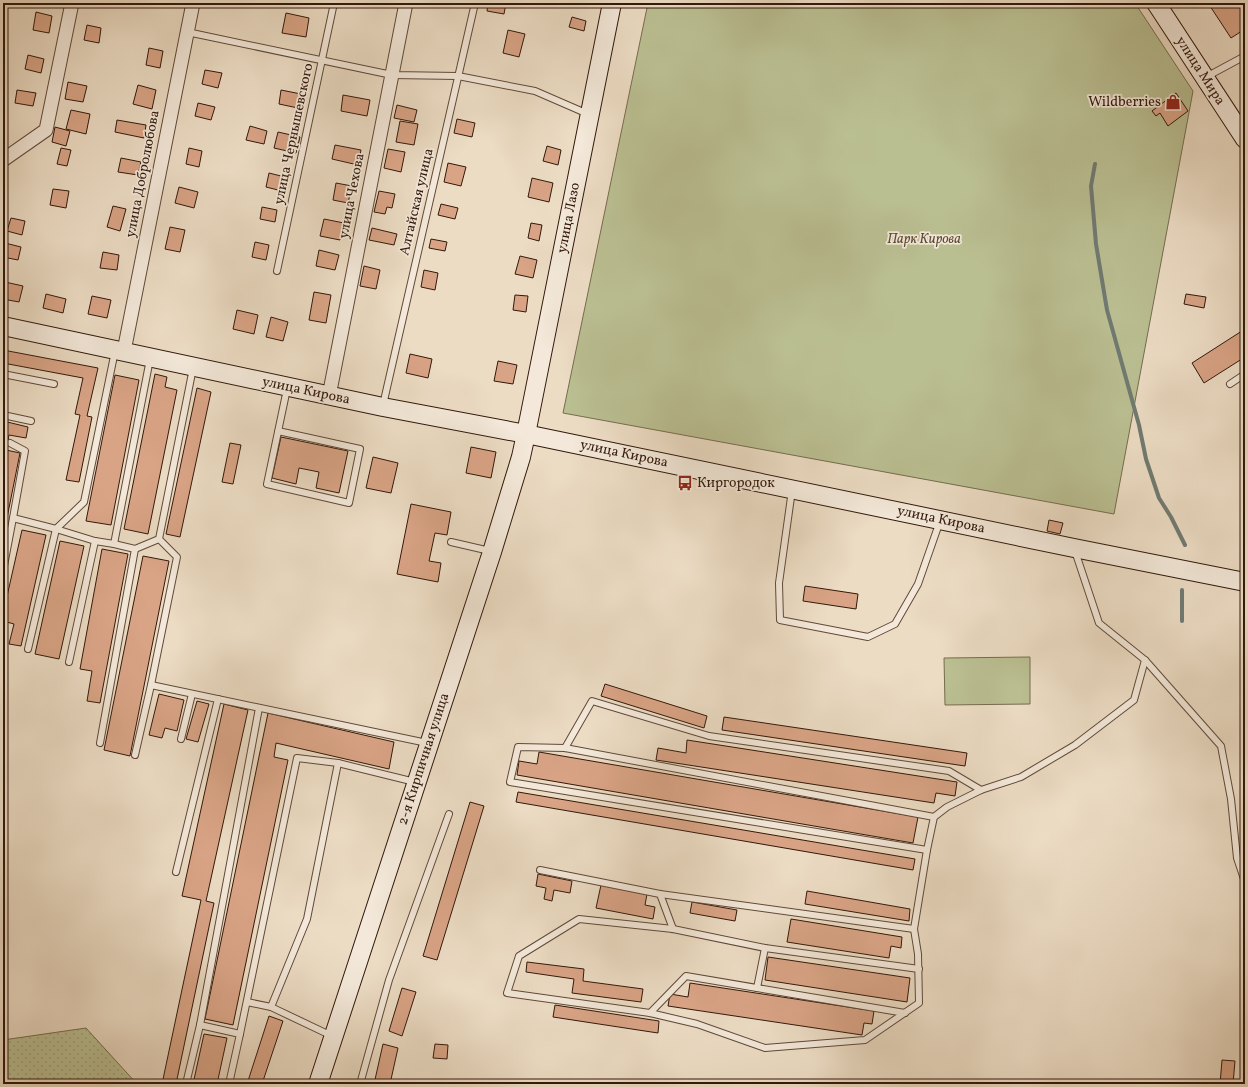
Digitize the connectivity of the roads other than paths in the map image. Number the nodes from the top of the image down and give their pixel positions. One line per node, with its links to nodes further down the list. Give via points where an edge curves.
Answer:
1 (72, 3): 16 (street, via 46,130)
2 (193, 3): 8 (street, улица Добролюбова)
3 (334, 3): 10 (lane, улица Чернышевского)
4 (406, 3): 11 (street, улица Чехова)
5 (475, 3): 12 (lane, Алтайская улица)
6 (612, 3): 14 (street, улица Лазо)
7 (1156, 3): 13 (street, улица Мира)
8 (187, 32): 10 (lane); 19 (street, улица Добролюбова)
9 (1245, 56): 13 (lane)
10 (322, 60): 11 (lane); 17 (lane, улица Чернышевского)
11 (392, 75): 12 (lane); 27 (street, улица Чехова)
12 (458, 76): 14 (lane, via 535,91); 28 (lane, Алтайская улица)
13 (1205, 78): 15 (street, улица Мира)
14 (590, 115): 32 (street, улица Лазо)
15 (1245, 139)
16 (3, 160)
17 (277, 271)
18 (3, 326): 19 (street, улица Кирова)
19 (120, 351): 20 (street, улица Кирова); 37 (lane, via 84,502)
20 (150, 357): 21 (street, улица Кирова); 41 (lane)
21 (194, 366): 26 (street, улица Кирова); 38 (lane)
22 (3, 374): 24 (lane)
23 (1245, 374): 25 (lane)
24 (54, 384)
25 (1230, 384)
26 (288, 387): 27 (street, улица Кирова); 31 (lane)
27 (329, 396): 28 (street, улица Кирова)
28 (382, 407): 32 (street, улица Кирова)
29 (3, 415): 30 (lane)
30 (30, 421)
31 (278, 431): 31 (lane, via 267,484 349,503 360,449)
32 (526, 434): 34 (street, улица Кирова); 44 (street, 2-я Кирпичная улица)
33 (10, 443): 35 (lane, via 25,451)
34 (792, 489): 36 (street, улица Кирова); 36 (lane, via 779,582 780,620 868,637 895,624 918,584)
35 (13, 518): 37 (lane); 45 (lane)
36 (940, 520): 42 (street, улица Кирова)
37 (56, 529): 39 (lane); 47 (lane)
38 (159, 539): 43 (lane); 50 (lane, via 178,557)
39 (95, 541): 41 (lane); 49 (lane)
40 (451, 542): 44 (lane)
41 (114, 544): 43 (lane)
42 (1074, 548): 46 (street, улица Кирова); 48 (lane, via 1099,623)
43 (135, 549): 55 (lane)
44 (492, 552): 56 (street, 2-я Кирпичная улица)
45 (3, 571)
46 (1245, 582)
47 (28, 649)
48 (1145, 660): 61 (lane, via 1134,700 1075,745 1028,773); 67 (lane, via 1221,746 1231,799 1237,858)
49 (69, 662)
50 (151, 685): 51 (lane); 58 (lane)
51 (192, 694): 52 (lane); 54 (lane)
52 (218, 699): 53 (lane); 66 (lane)
53 (259, 708): 56 (lane); 78 (lane)
54 (181, 739)
55 (100, 743)
56 (429, 744): 60 (street, 2-я Кирпичная улица)
57 (565, 748): 61 (lane, via 592,701 709,736 949,771); 63 (lane); 64 (lane, via 518,747 510,782)
58 (134, 755)
59 (338, 763): 60 (lane); 74 (lane, via 296,758); 75 (lane, via 307,920)
60 (416, 782): 80 (street, 2-я Кирпичная улица)
61 (981, 790): 63 (lane, via 947,807)
62 (449, 814): 84 (lane, via 389,980)
63 (934, 817): 64 (lane)
64 (927, 850): 70 (lane)
65 (540, 870): 68 (lane)
66 (176, 872)
67 (1245, 882)
68 (660, 894): 69 (lane); 70 (lane)
69 (673, 929): 71 (lane); 76 (lane, via 579,919 519,956 507,993)
70 (914, 929): 72 (lane)
71 (765, 948): 72 (lane); 73 (lane)
72 (919, 969): 77 (lane, via 919,1003)
73 (757, 988): 76 (lane, via 686,976); 77 (lane)
74 (247, 1002): 75 (lane); 79 (lane)
75 (271, 1006): 80 (lane)
76 (650, 1013): 77 (lane, via 697,1024 765,1048 865,1040)
77 (905, 1013)
78 (200, 1025): 79 (lane); 81 (lane)
79 (240, 1034): 82 (lane)
80 (334, 1038): 83 (street, 2-я Кирпичная улица)
81 (186, 1084)
82 (229, 1084)
83 (318, 1084)
84 (360, 1084)

